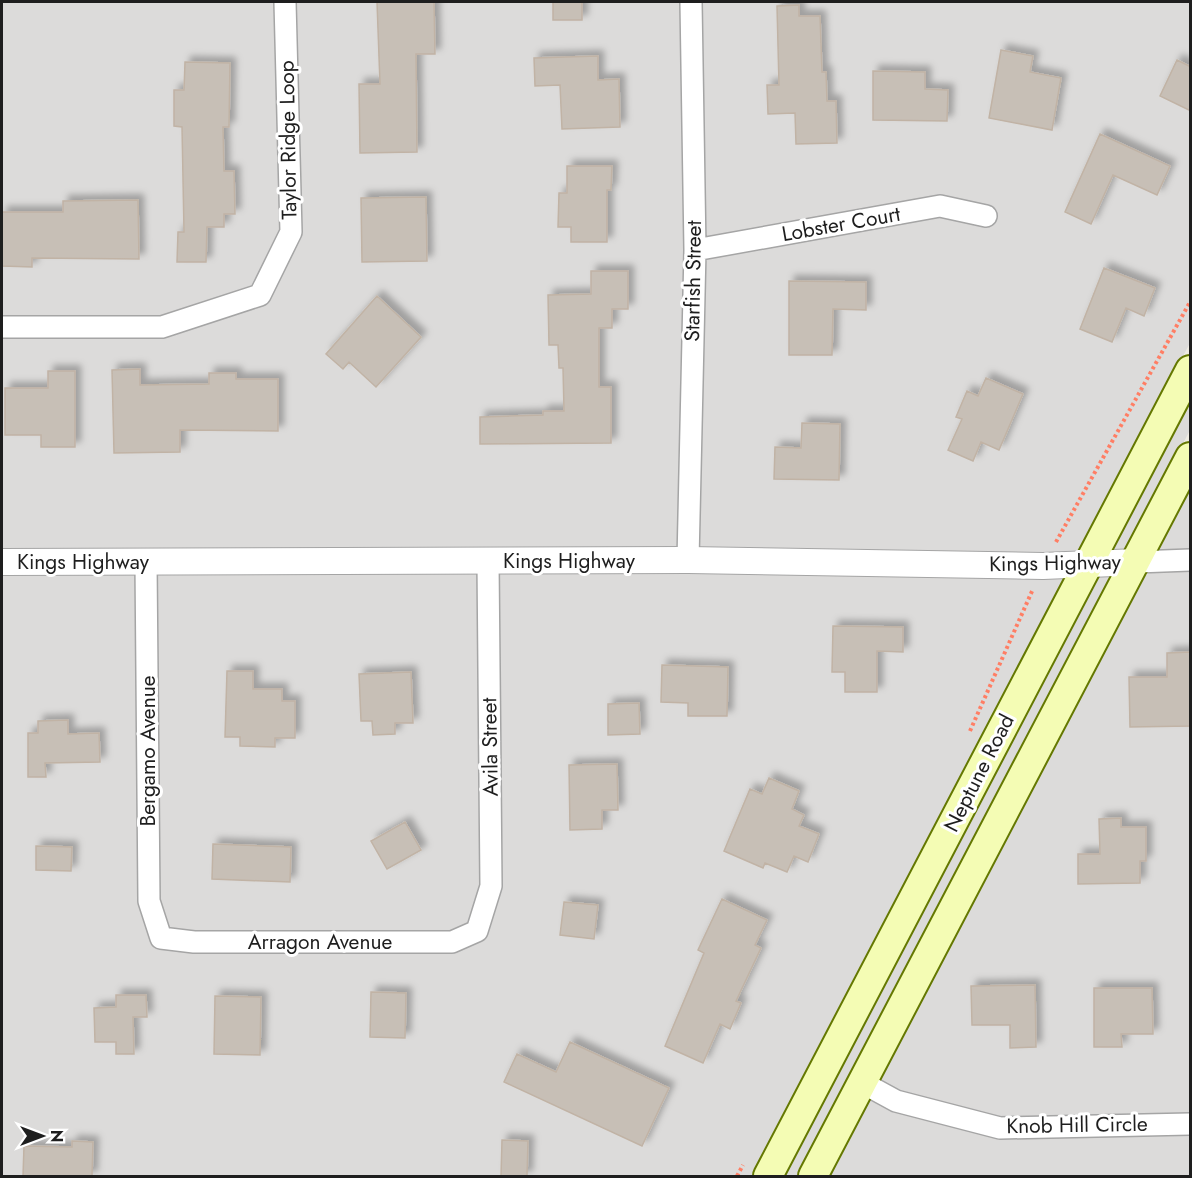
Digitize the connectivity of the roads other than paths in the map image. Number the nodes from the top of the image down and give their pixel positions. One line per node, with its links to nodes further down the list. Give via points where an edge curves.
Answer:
1 (285, 2): 5 (street, Taylor Ridge Loop, via 291,232 260,295 162,327)
2 (692, 2): 4 (street, Starfish Street)
3 (986, 216): 4 (street, Lobster Court, via 940,206)
4 (695, 250): 8 (street, Starfish Street)
5 (2, 327)
6 (1191, 370): 14 (main road, Neptune Road)
7 (1191, 457): 13 (main road, Neptune Road)
8 (688, 560): 10 (street, Kings Highway); 14 (street, Kings Highway)
9 (1191, 560): 13 (street)
10 (488, 561): 12 (street, Kings Highway); 15 (street, Avila Street, via 491,886)
11 (2, 562): 12 (street, Kings Highway)
12 (146, 562): 16 (street, Bergamo Avenue, via 149,901)
13 (1137, 562): 14 (street, Kings Highway); 17 (main road, Neptune Road)
14 (1087, 564): 19 (main road, Neptune Road)
15 (477, 931): 16 (street, Arragon Avenue, via 452,942 194,942)
16 (161, 938)
17 (863, 1083): 18 (street, Knob Hill Circle, via 896,1101 1000,1128); 20 (main road, Neptune Road)
18 (1191, 1124)
19 (768, 1176)
20 (813, 1176)

